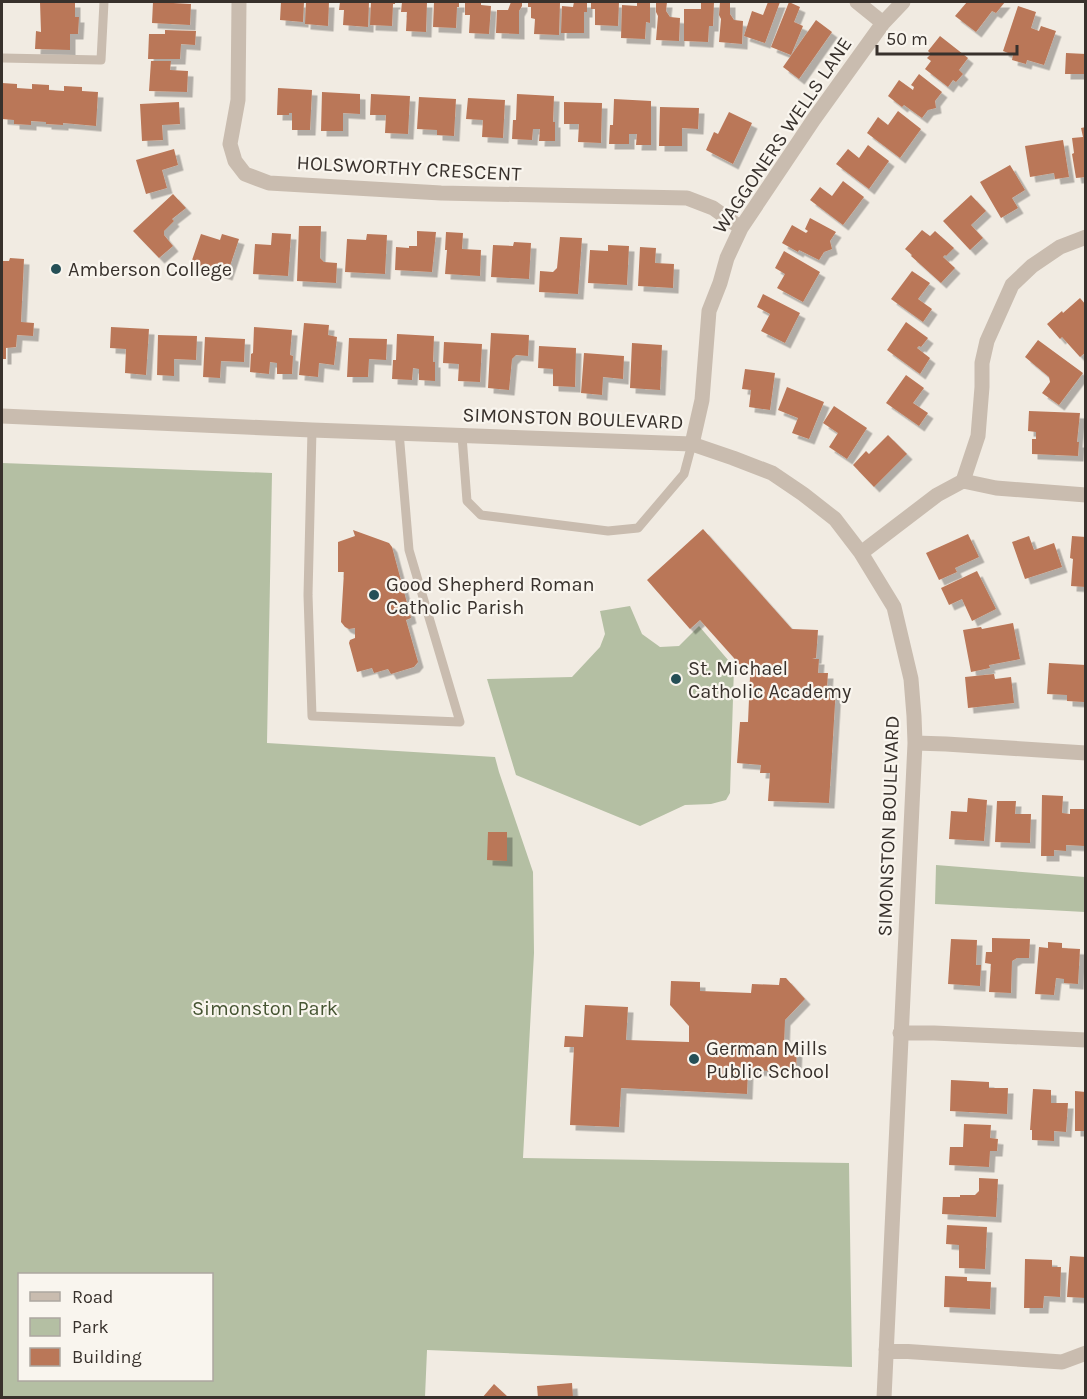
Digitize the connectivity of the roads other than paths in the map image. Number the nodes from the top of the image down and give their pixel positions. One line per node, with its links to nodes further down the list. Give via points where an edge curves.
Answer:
1 (104, 2): 6 (lane, via 101,60)
2 (238, 2): 7 (street, HOLSWORTHY CRESCENT, via 238,100 230,144 235,161 245,174 269,183 430,192 687,198 713,208)
3 (857, 2): 5 (street)
4 (903, 2): 5 (street, WAGGONERS WELLS LANE)
5 (884, 23): 7 (street, WAGGONERS WELLS LANE, via 814,118)
6 (2, 58)
7 (741, 228): 13 (street, WAGGONERS WELLS LANE, via 709,311 702,400)
8 (1086, 237): 14 (street, via 1060,247 1012,285 987,341 978,436)
9 (2, 416): 10 (street, SIMONSTON BOULEVARD)
10 (312, 430): 11 (street, SIMONSTON BOULEVARD); 11 (lane, via 308,595 312,716 460,722 408,550)
11 (399, 432): 12 (street, SIMONSTON BOULEVARD)
12 (462, 436): 13 (street, SIMONSTON BOULEVARD); 13 (lane, via 467,501 481,515 608,531 638,528 684,474)
13 (692, 444): 16 (street, SIMONSTON BOULEVARD, via 772,473 835,519)
14 (963, 481): 15 (street, via 996,488); 16 (street, via 937,495)
15 (1086, 495)
16 (861, 553): 17 (street, SIMONSTON BOULEVARD, via 894,607 911,679)
17 (915, 743): 18 (street); 19 (street, SIMONSTON BOULEVARD)
18 (1086, 753)
19 (900, 1033): 20 (street); 21 (street, SIMONSTON BOULEVARD)
20 (1086, 1040)
21 (886, 1350): 22 (street, via 1062,1362); 23 (street, SIMONSTON BOULEVARD)
22 (1086, 1353)
23 (884, 1398)

